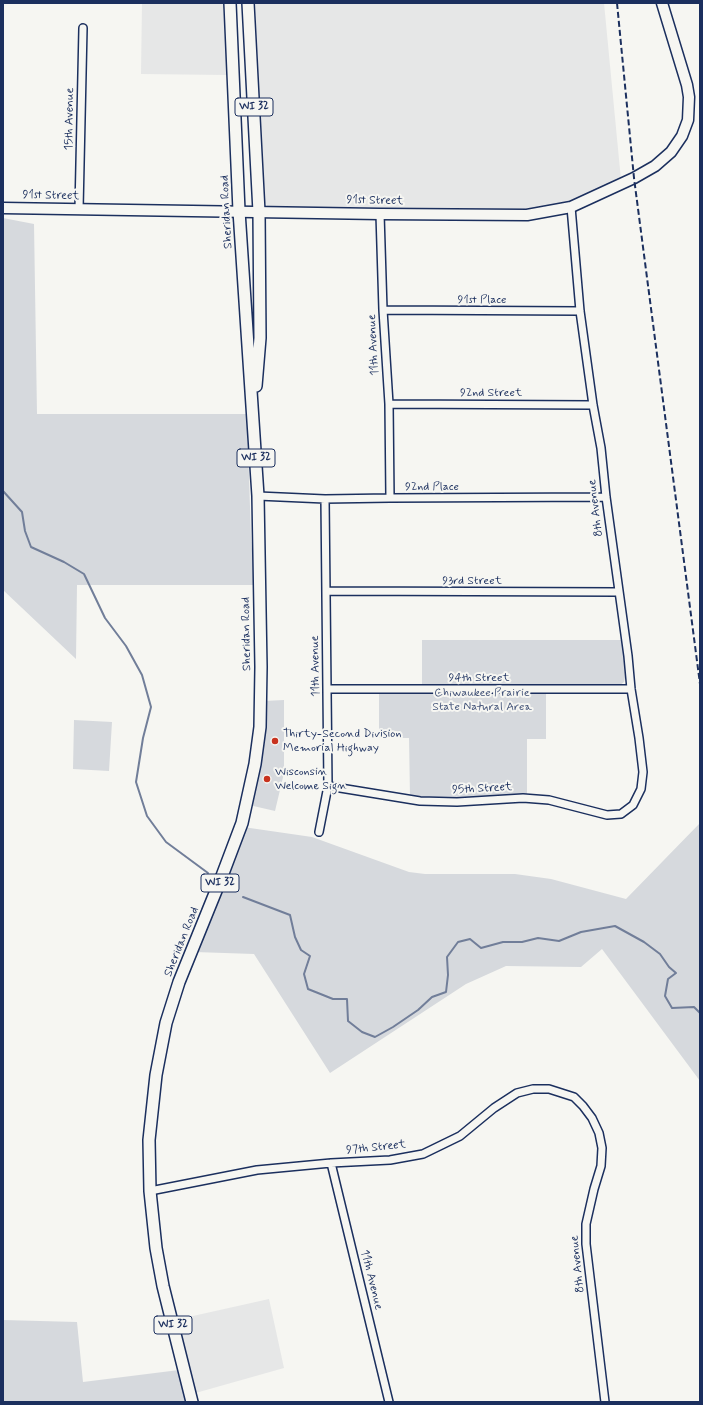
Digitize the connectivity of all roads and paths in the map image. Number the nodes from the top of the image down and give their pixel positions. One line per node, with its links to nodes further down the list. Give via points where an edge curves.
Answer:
1 (230, 3): 8 (main road, Sheridan Road / WI 32)
2 (248, 3): 9 (main road, Sheridan Road / WI 32)
3 (662, 3): 5 (street, 91st Street, via 689,97 688,120 682,136 672,152 655,166)
4 (83, 28): 7 (street, 15th Avenue)
5 (572, 207): 10 (street, 91st Street, via 527,215); 12 (street, 8th Avenue)
6 (3, 208): 7 (street, 91st Street)
7 (79, 209): 8 (street, 91st Street)
8 (239, 212): 9 (street, 91st Street); 15 (main road, Sheridan Road / WI 32)
9 (259, 212): 10 (street, 91st Street); 15 (main road, Sheridan Road / WI 32, via 260,338)
10 (380, 214): 11 (street, 11th Avenue)
11 (383, 310): 12 (street, 91st Place); 13 (street, 11th Avenue)
12 (580, 311): 14 (street, 8th Avenue)
13 (389, 404): 14 (street, 92nd Street); 18 (street, 11th Avenue)
14 (593, 405): 17 (street, 8th Avenue)
15 (253, 420): 16 (main road, Sheridan Road / WI 32)
16 (258, 496): 19 (street, 92nd Place); 29 (main road, Sheridan Road / WI 32, via 260,727 242,823 179,982 166,1023 156,1075 149,1140)
17 (606, 497): 18 (street, 92nd Place); 21 (street, 8th Avenue)
18 (390, 498): 19 (street, 92nd Place)
19 (325, 499): 20 (street, 11th Avenue)
20 (326, 591): 21 (street, 93rd Street); 22 (street, 11th Avenue)
21 (618, 592): 23 (street, 8th Avenue)
22 (327, 689): 23 (street, 94th Street); 24 (street, 11th Avenue)
23 (631, 689): 25 (street, 8th Avenue, via 643,772 641,789)
24 (328, 786): 25 (street, 95th Street, via 420,801 457,802 523,798 549,800 607,815 621,814); 26 (street, 11th Avenue)
25 (633, 805)
26 (319, 832)
27 (583, 1106): 28 (street, 97th Street, via 563,1093 549,1089 533,1089 517,1093 460,1136 423,1154 390,1160); 32 (street, 8th Avenue, via 599,1133 602,1148 601,1166 586,1224 586,1244)
28 (331, 1163): 29 (street, 97th Street, via 257,1170); 31 (street, 11th Avenue)
29 (150, 1191): 30 (main road, Sheridan Road / WI 32, via 163,1286)
30 (192, 1402)
31 (389, 1402)
32 (605, 1402)

